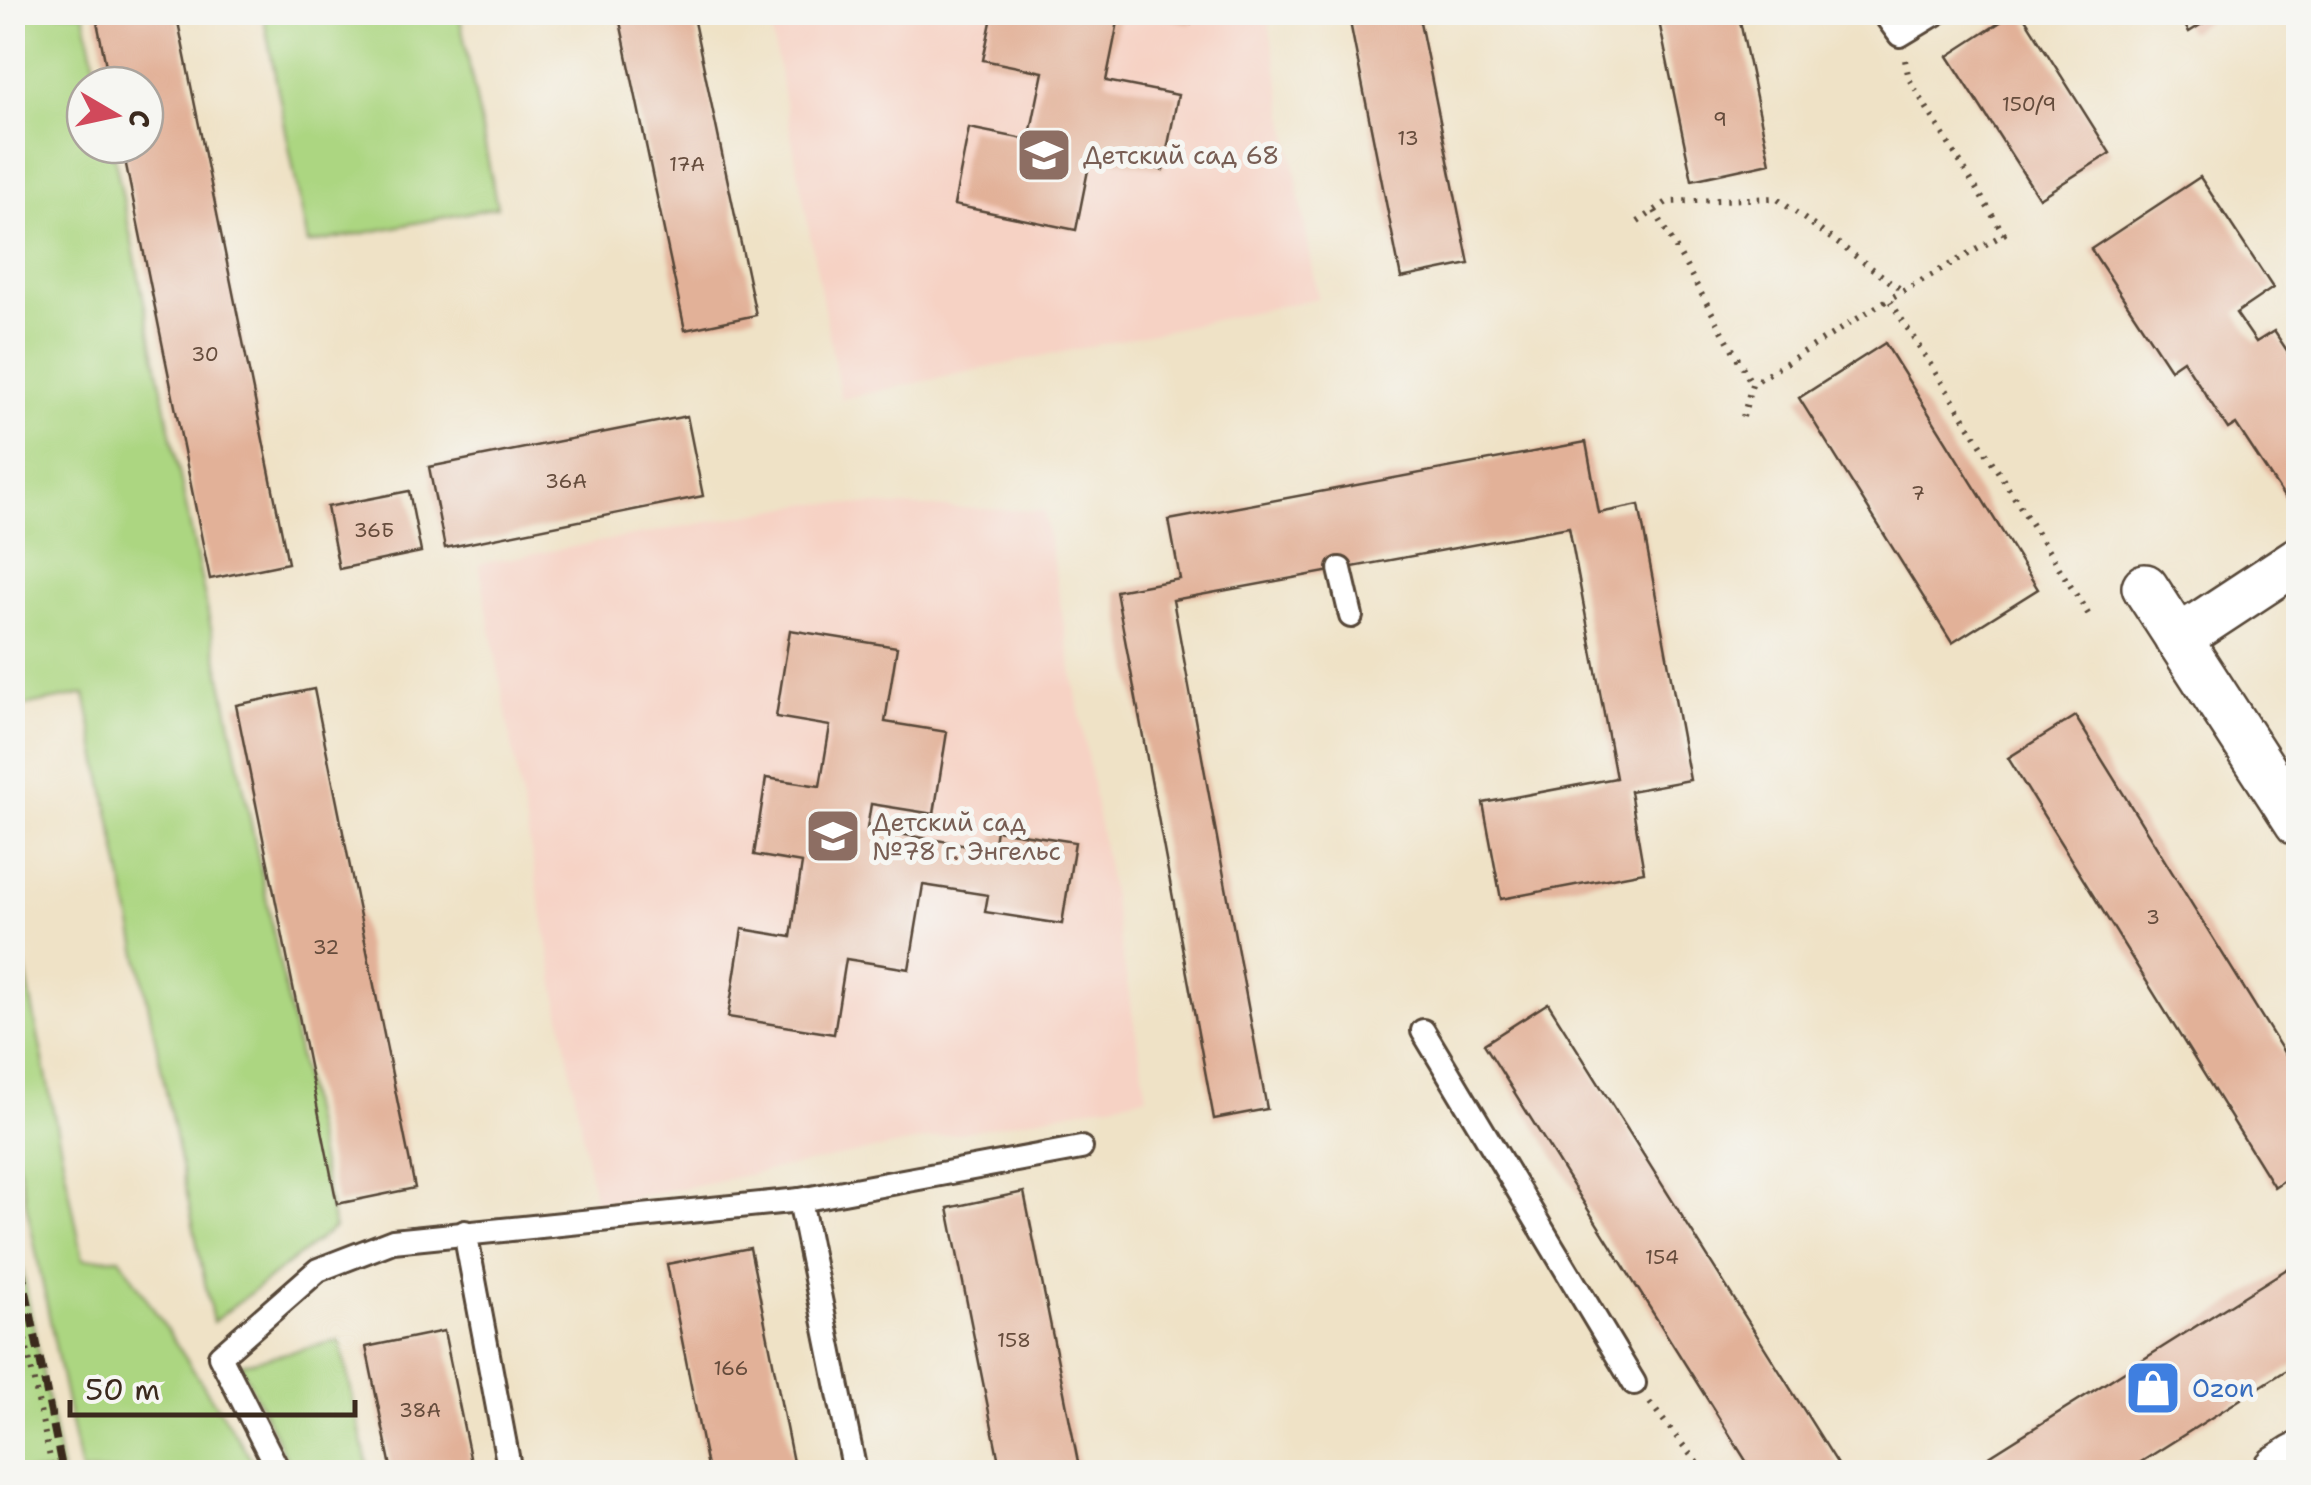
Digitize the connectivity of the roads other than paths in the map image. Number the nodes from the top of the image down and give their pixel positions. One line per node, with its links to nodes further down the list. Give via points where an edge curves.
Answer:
1 (1883, 12): 2 (lane, via 1900,35)
2 (1938, 12)
3 (2298, 560): 7 (street)
4 (1340, 570): 6 (lane)
5 (2145, 587): 7 (street)
6 (1351, 616)
7 (2178, 639): 8 (street)
8 (2298, 823)
9 (1424, 1031): 13 (lane)
10 (1081, 1148): 11 (lane)
11 (800, 1200): 12 (lane); 17 (lane)
12 (465, 1232): 15 (lane, via 393,1241 318,1270 220,1356); 16 (lane)
13 (1634, 1382)
14 (2298, 1461): 18 (street)
15 (279, 1472)
16 (510, 1472)
17 (855, 1472)
18 (2281, 1472)

